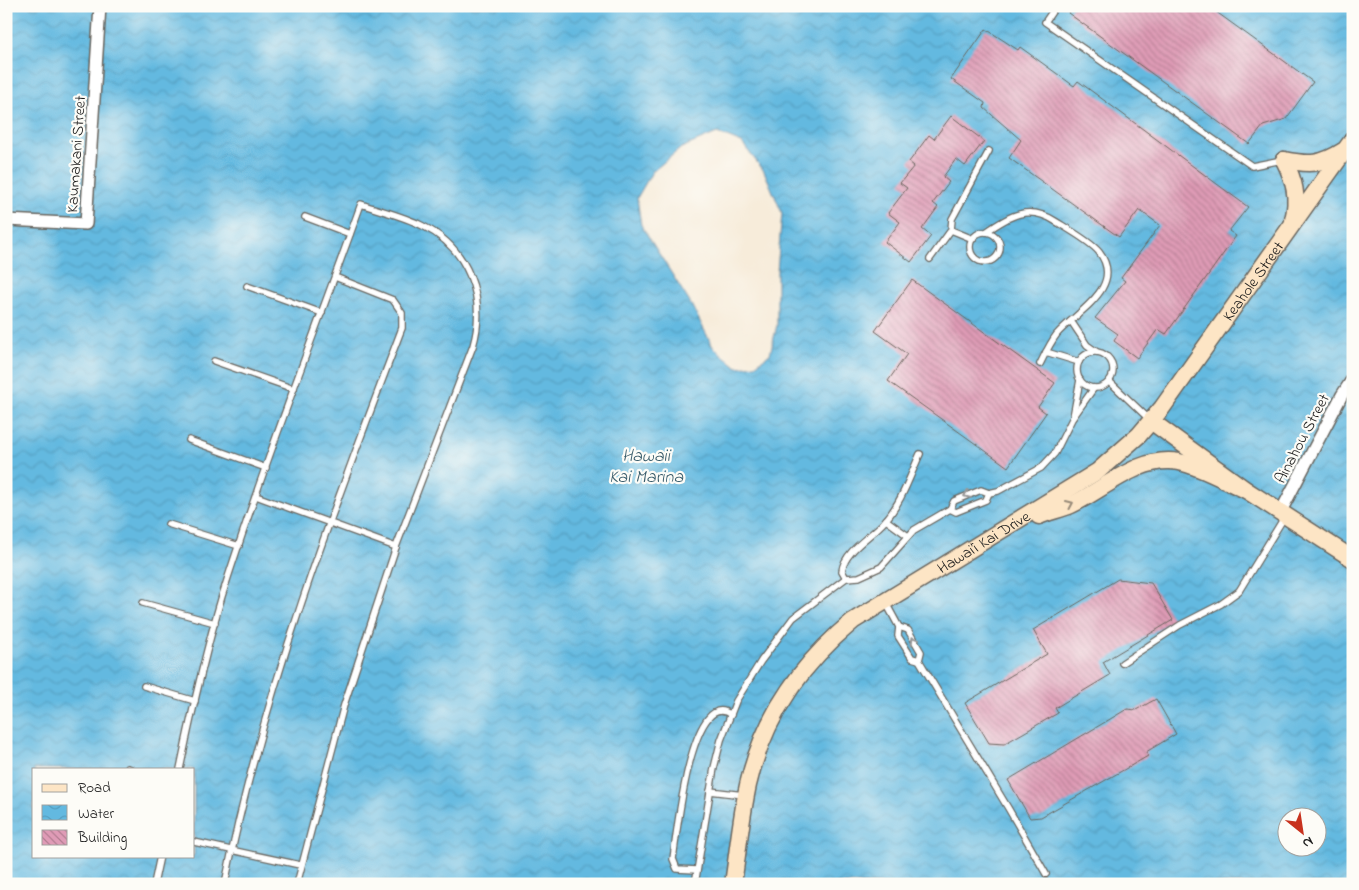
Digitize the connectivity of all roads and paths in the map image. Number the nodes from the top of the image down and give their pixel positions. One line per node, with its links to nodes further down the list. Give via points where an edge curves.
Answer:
1 (100, 6): 7 (street, Kaumakani Street, via 86,224)
2 (1056, 6): 5 (lane, via 1045,22 1252,166)
3 (1349, 144): 5 (main road, via 1329,159 1314,164); 8 (main road, Keahole Street)
4 (989, 151): 9 (lane, via 952,219)
5 (1284, 160): 8 (main road, via 1295,185)
6 (305, 217): 11 (lane)
7 (6, 220)
8 (1291, 226): 29 (main road, Keahole Street)
9 (951, 230): 12 (lane); 13 (lane)
10 (986, 232): 12 (lane); 12 (lane, via 995,236 1000,244 999,254 992,261 982,262 974,257); 17 (lane, via 1006,218 1025,212 1048,216 1099,252 1106,268 1105,286)
11 (350, 234): 14 (lane); 44 (lane, via 361,204 424,226 445,240 461,259 476,297 478,322 473,346)
12 (973, 239)
13 (930, 259)
14 (335, 277): 16 (lane); 39 (lane, via 393,300 403,319)
15 (248, 286): 16 (lane)
16 (322, 313): 27 (lane)
17 (1071, 321): 18 (lane, via 1057,334); 19 (lane, via 1087,344)
18 (1046, 352): 21 (lane); 22 (lane)
19 (1097, 352): 21 (lane, via 1085,355); 25 (lane, via 1112,363)
20 (214, 361): 27 (lane)
21 (1079, 362): 24 (lane)
22 (1040, 364)
23 (1353, 378): 37 (street, Ainahou Street)
24 (1080, 380): 26 (lane); 28 (lane)
25 (1109, 381): 26 (lane, via 1100,388); 29 (lane)
26 (1094, 388): 28 (lane)
27 (294, 389): 32 (lane)
28 (1072, 419): 34 (lane, via 1055,453 1041,468)
29 (1151, 421): 33 (main road); 41 (main road, Hawai’i Kai Drive, via 1098,470)
30 (189, 440): 32 (lane)
31 (920, 454): 38 (lane, via 894,510)
32 (266, 468): 35 (lane)
33 (1246, 490): 37 (main road); 41 (main road, one-way to 33, via 1071,505 1138,468 1158,462 1185,464)
34 (989, 493): 36 (lane, via 986,500 956,512); 36 (lane, one-way to 36, via 981,490 970,494 954,501)
35 (256, 496): 39 (lane); 43 (lane)
36 (950, 509): 42 (lane)
37 (1283, 515): 45 (main road); 52 (lane, via 1239,591)
38 (886, 520): 42 (lane); 46 (lane, via 846,559 842,570)
39 (328, 522): 44 (lane); 60 (lane, via 266,715)
40 (168, 524): 43 (lane)
41 (1008, 526): 47 (main road, Hawai’i Kai Drive)
42 (908, 536): 46 (lane, via 881,567 859,577)
43 (239, 546): 49 (lane)
44 (396, 547): 62 (lane, via 344,705)
45 (1353, 559)
46 (846, 578): 55 (lane, via 793,618 761,661)
47 (884, 601): 50 (lane); 58 (main road, Hawai’i Kai Drive, via 836,636 792,685 761,743)
48 (143, 603): 49 (lane)
49 (215, 623): 54 (lane)
50 (899, 627): 51 (lane, via 898,636 912,658); 51 (lane, one-way to 50, via 921,652 908,630)
51 (919, 660): 64 (lane)
52 (1122, 663)
53 (144, 686): 54 (lane)
54 (194, 701): 56 (lane)
55 (730, 715): 57 (lane); 63 (lane, via 722,710 712,714 700,727 683,786 673,859 677,869)
56 (180, 768)
57 (710, 791): 58 (lane); 63 (lane)
58 (746, 796): 69 (main road, Hawai’i Kai Drive)
59 (195, 842): 60 (lane)
60 (232, 851): 62 (lane); 66 (lane)
61 (160, 858): 65 (lane)
62 (300, 865): 67 (lane)
63 (698, 870): 68 (lane)
64 (1046, 874)
65 (154, 884)
66 (225, 884)
67 (297, 884)
68 (695, 884)
69 (733, 884)

